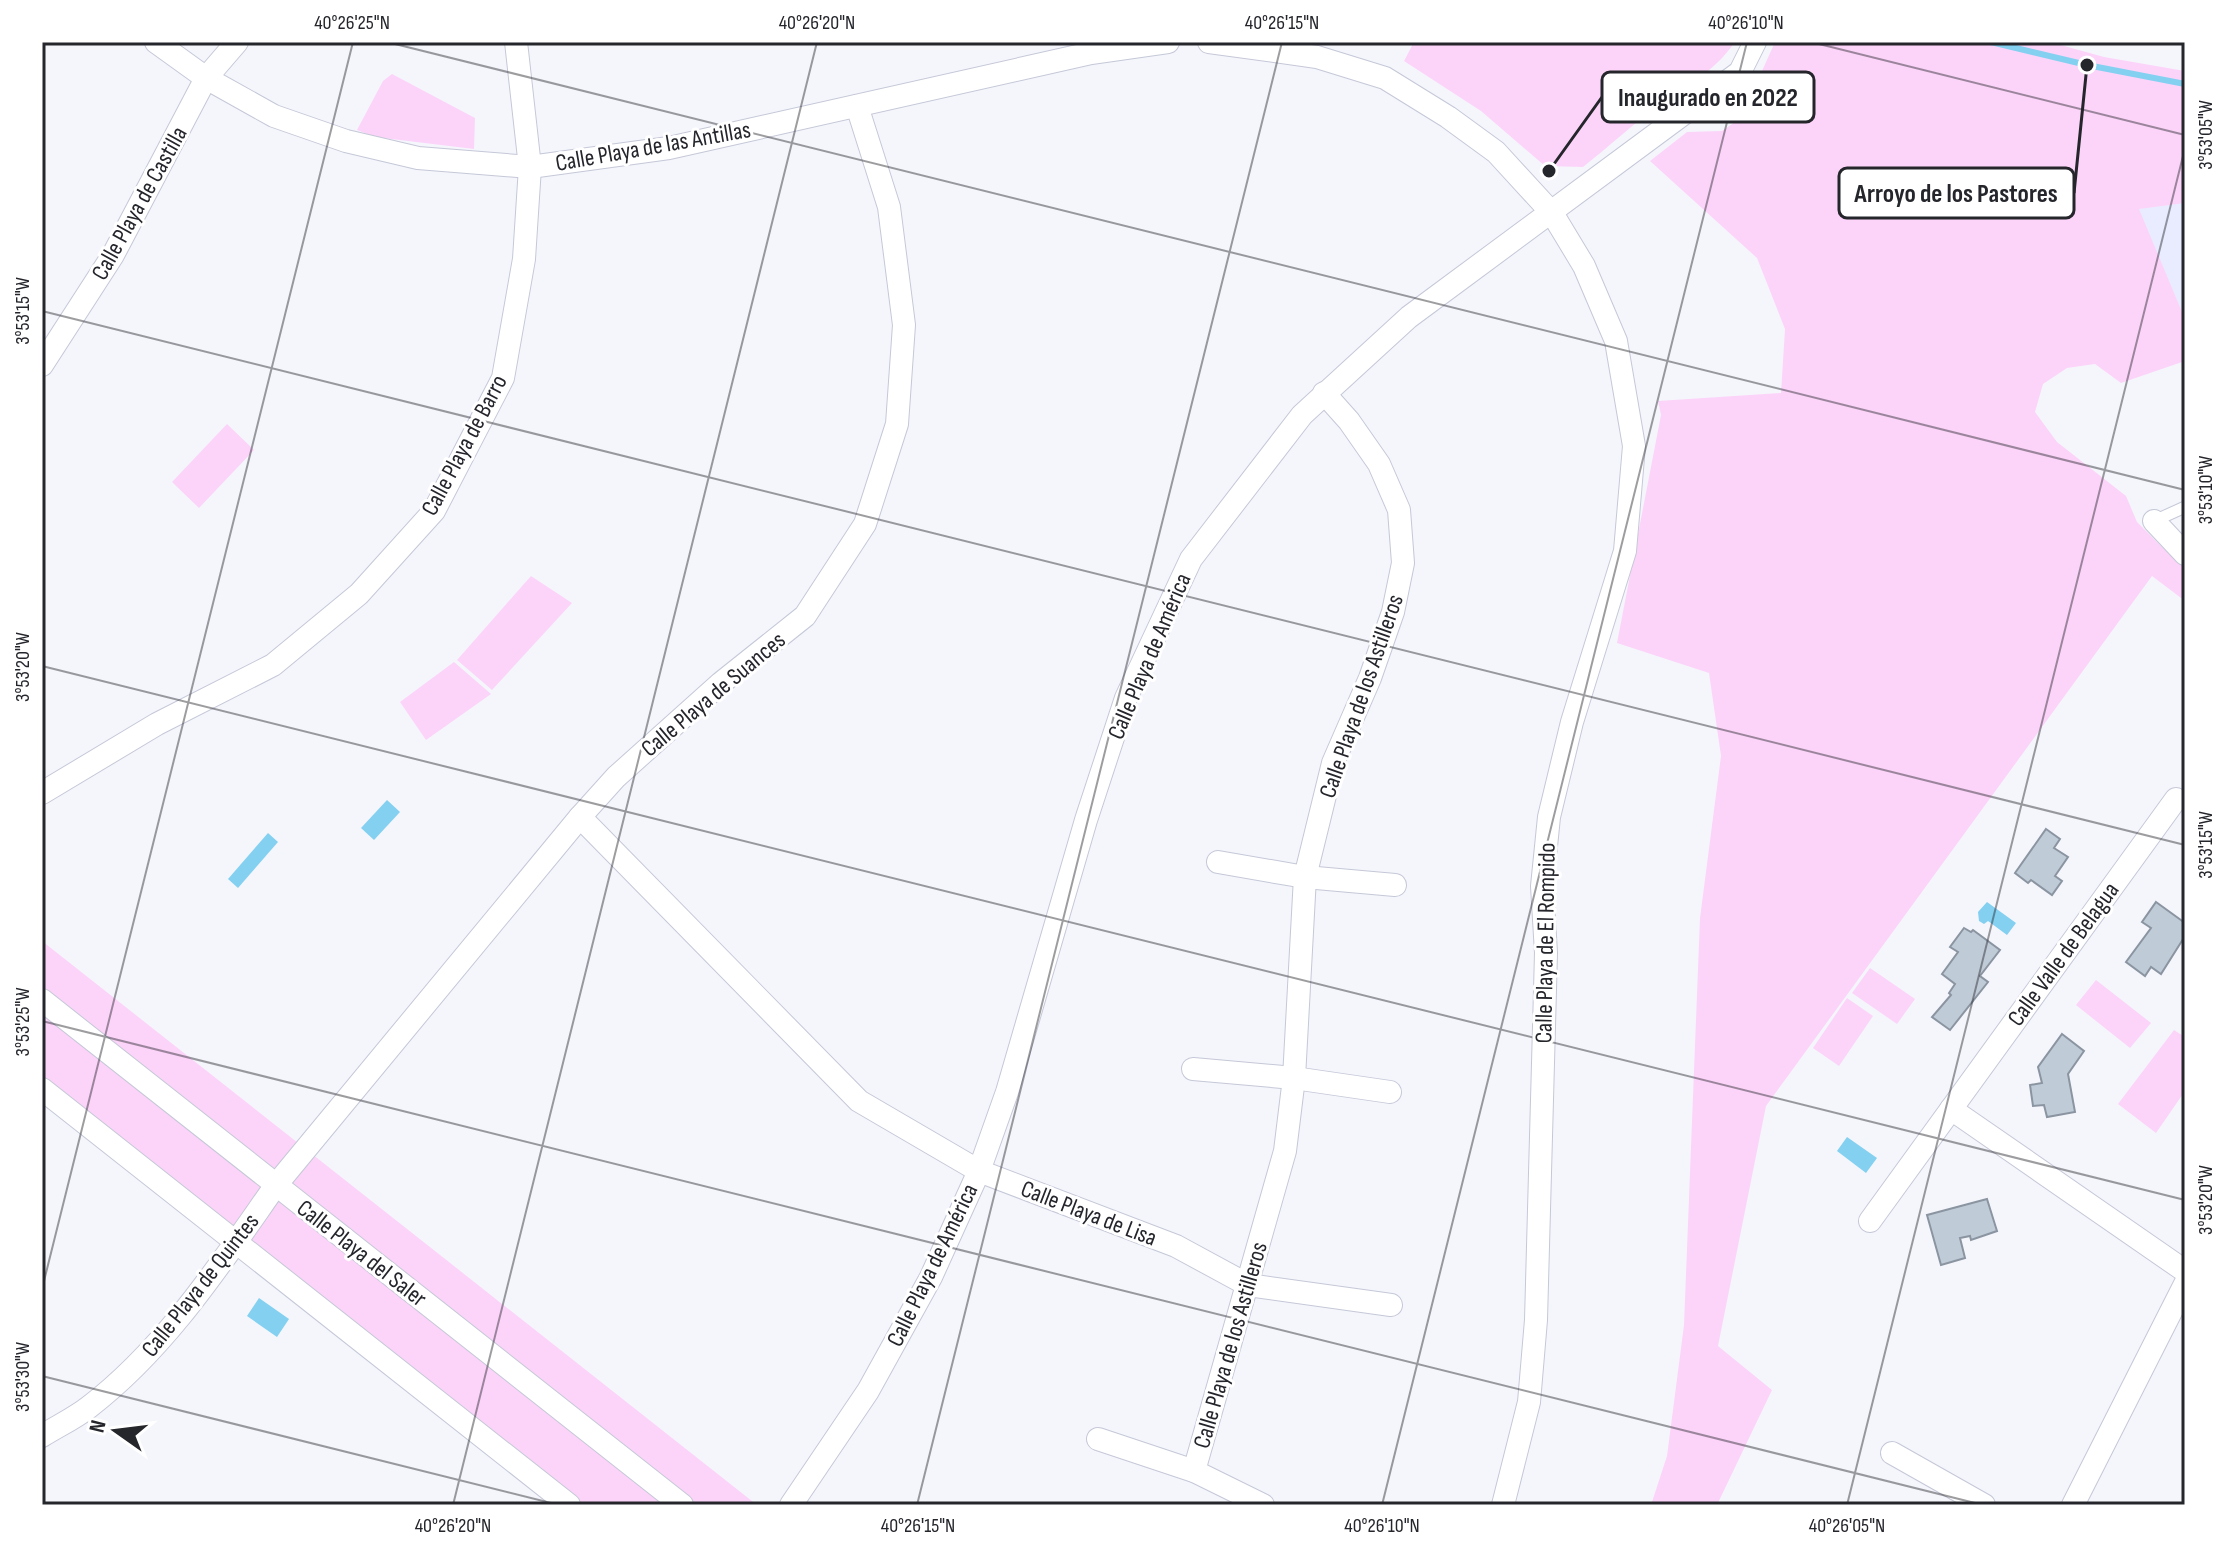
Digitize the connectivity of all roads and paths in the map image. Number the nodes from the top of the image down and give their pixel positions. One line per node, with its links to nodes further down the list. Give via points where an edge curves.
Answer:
1 (156, 42): 7 (street, Calle Playa de las Antillas)
2 (237, 42): 7 (street, Calle Playa de Castilla)
3 (516, 42): 9 (street, Calle Playa de Barro)
4 (1168, 42): 8 (street, Calle Playa de las Antillas, via 1091,53)
5 (1209, 42): 10 (street, via 1317,57 1385,78 1496,152)
6 (1755, 42): 10 (street, Calle Playa de América, via 1740,72)
7 (206, 78): 9 (street, Calle Playa de las Antillas, via 274,116 346,141 418,158); 11 (street, Calle Playa de Castilla, via 113,255)
8 (857, 106): 9 (street, Calle Playa de las Antillas, via 669,148); 18 (street, Calle Playa de Suances, via 889,207 904,325 897,424 865,524 805,616 721,683 616,777)
9 (530, 167): 16 (street, Calle Playa de Barro, via 524,259 503,378 434,511 359,594 273,665 157,724)
10 (1552, 213): 12 (street, Calle Playa de América, via 1409,317); 44 (street, Calle Playa de El Rompido, via 1584,266 1616,341 1634,446 1625,551 1549,817 1542,886 1546,953 1536,1320 1529,1402)
11 (42, 365)
12 (1324, 393): 20 (street, Calle Playa de los Astilleros, via 1379,464 1399,510 1403,563 1370,678 1333,763); 28 (street, Calle Playa de América, via 1191,559 1126,698)
13 (2185, 507): 14 (lane)
14 (2154, 521): 15 (street)
15 (2185, 554)
16 (42, 793)
17 (2176, 799): 27 (street, Calle Valle de Belagua)
18 (580, 817): 28 (street, Calle Playa de Lisa, via 859,1101); 29 (street, Calle Playa de Suances)
19 (1218, 862): 20 (street)
20 (1305, 877): 21 (street); 24 (street, Calle Playa de los Astilleros)
21 (1395, 885)
22 (42, 1000): 29 (street, Calle Playa del Saler)
23 (1193, 1069): 24 (street)
24 (1294, 1078): 26 (street); 34 (street, Calle Playa de los Astilleros, via 1285,1151)
25 (42, 1089): 31 (street)
26 (1390, 1092)
27 (1951, 1109): 30 (street, Calle Valle de Belagua); 32 (street)
28 (979, 1171): 34 (street, Calle Playa de Lisa, via 1176,1246); 42 (street, Calle Playa de América, via 931,1277 868,1391)
29 (276, 1185): 31 (street, Calle Playa de Quintes); 41 (street, Calle Playa del Saler)
30 (1870, 1221)
31 (237, 1242): 36 (street, Calle Playa de Quintes, via 151,1351 89,1407); 40 (street)
32 (2185, 1271)
33 (2185, 1284): 46 (street)
34 (1248, 1285): 35 (street, Calle Playa de Lisa); 39 (street, Calle Playa de los Astilleros)
35 (1391, 1305)
36 (42, 1436)
37 (1098, 1439): 39 (street, Calle Playa de los Astilleros)
38 (1892, 1453): 45 (street)
39 (1194, 1471): 43 (street, Calle Playa de los Astilleros)
40 (569, 1505)
41 (682, 1505)
42 (791, 1505)
43 (1263, 1505)
44 (1503, 1505)
45 (1984, 1505)
46 (2073, 1505)

